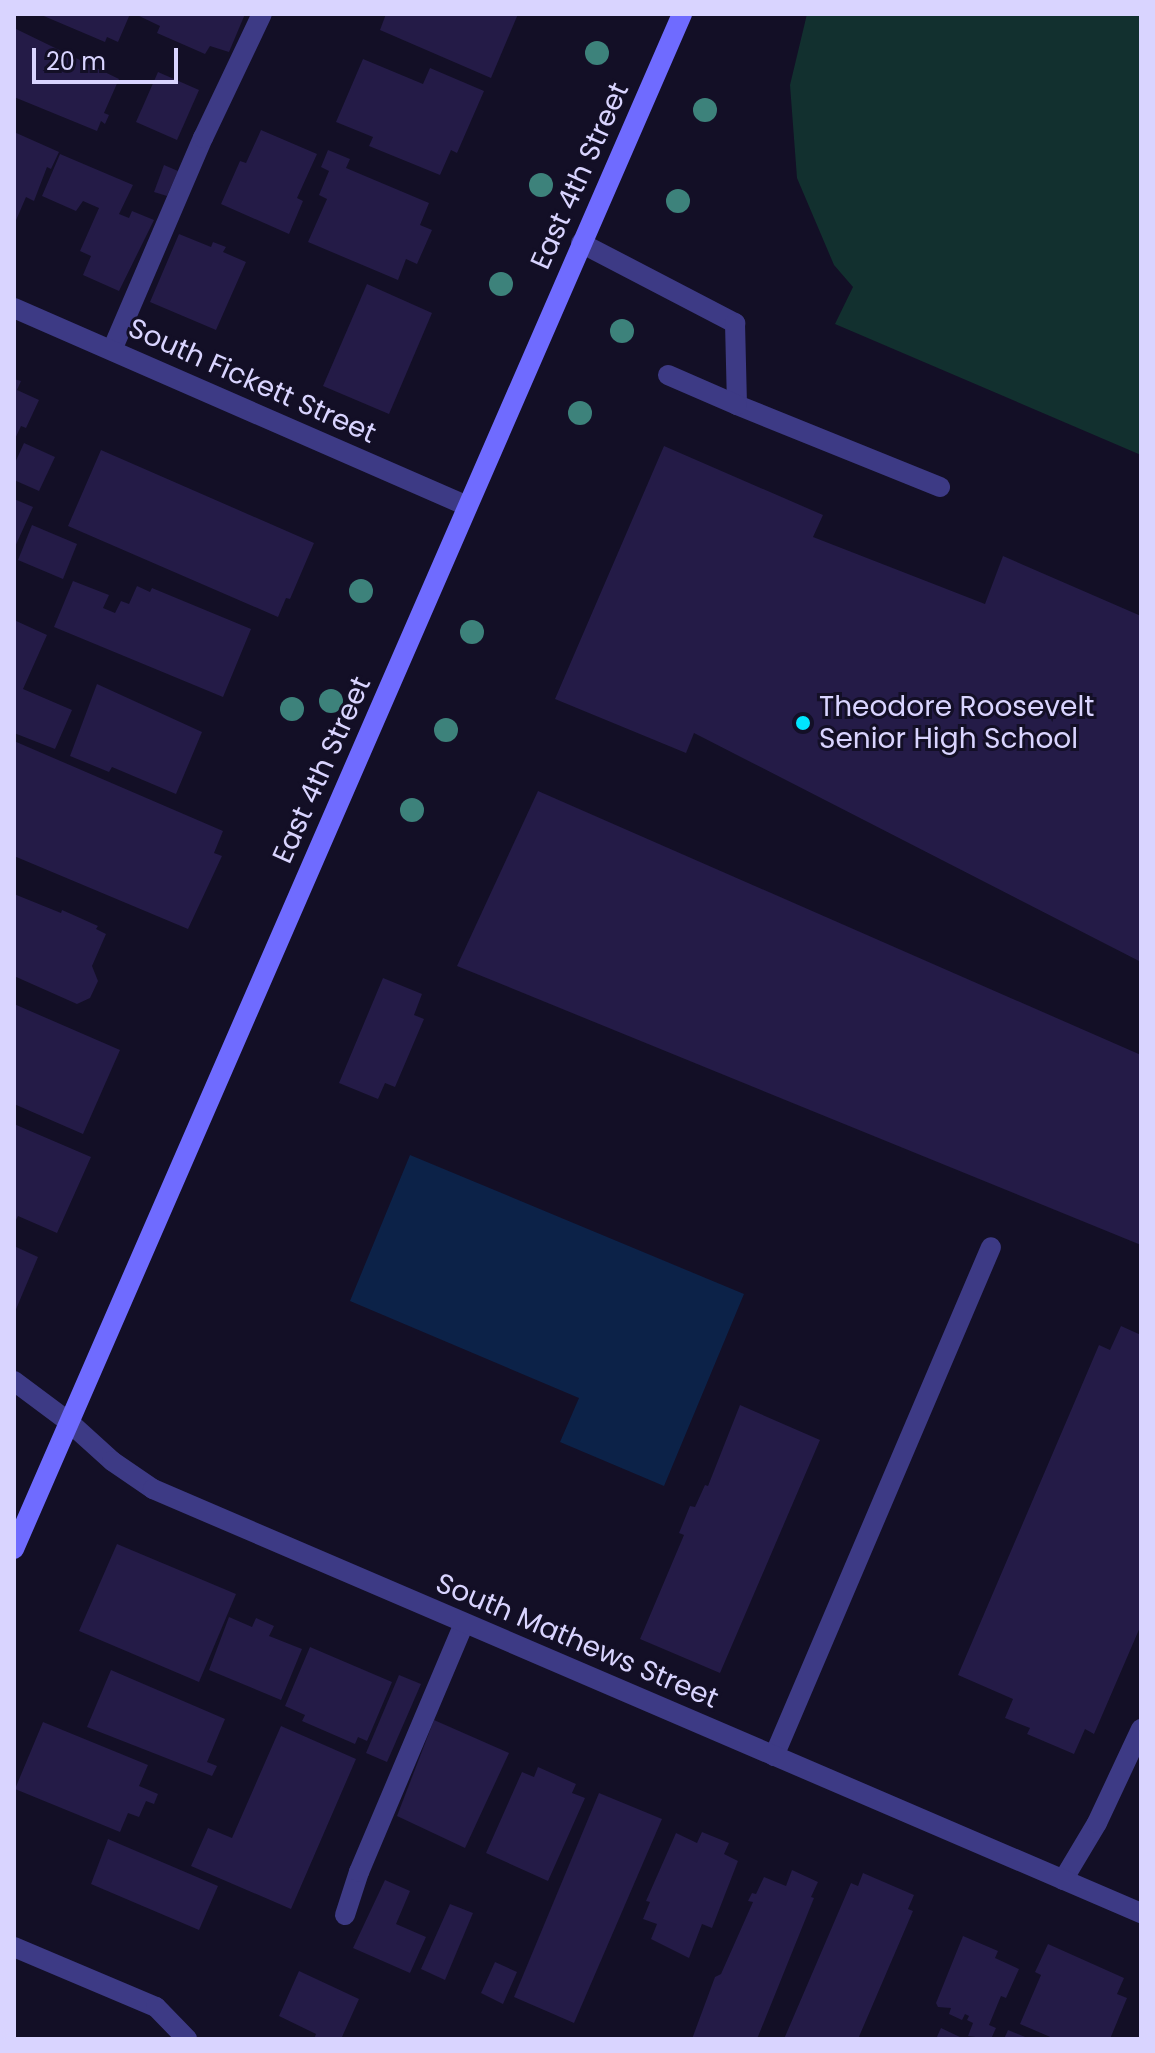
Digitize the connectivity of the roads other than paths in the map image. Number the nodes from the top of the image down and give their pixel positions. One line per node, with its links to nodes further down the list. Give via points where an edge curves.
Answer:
1 (262, 14): 5 (street)
2 (682, 14): 3 (main road, East 4th Street)
3 (581, 243): 7 (street, via 735,323); 9 (main road, East 4th Street)
4 (14, 308): 5 (street, South Fickett Street)
5 (112, 350): 9 (street, South Fickett Street)
6 (668, 375): 7 (street)
7 (737, 405): 8 (street)
8 (940, 487)
9 (467, 506): 12 (main road, East 4th Street)
10 (991, 1247): 16 (street)
11 (14, 1381): 12 (street, South Mathews Street)
12 (69, 1422): 13 (main road, East 4th Street); 14 (street, South Mathews Street, via 153,1489)
13 (14, 1549)
14 (464, 1623): 16 (street, South Mathews Street); 20 (street)
15 (1141, 1729): 17 (street)
16 (774, 1756): 18 (street, South Mathews Street)
17 (1134, 1763): 18 (street)
18 (1063, 1880): 19 (street, South Mathews Street)
19 (1141, 1913)
20 (345, 1915)
21 (14, 1947): 22 (street, via 156,2007)
22 (187, 2039)

